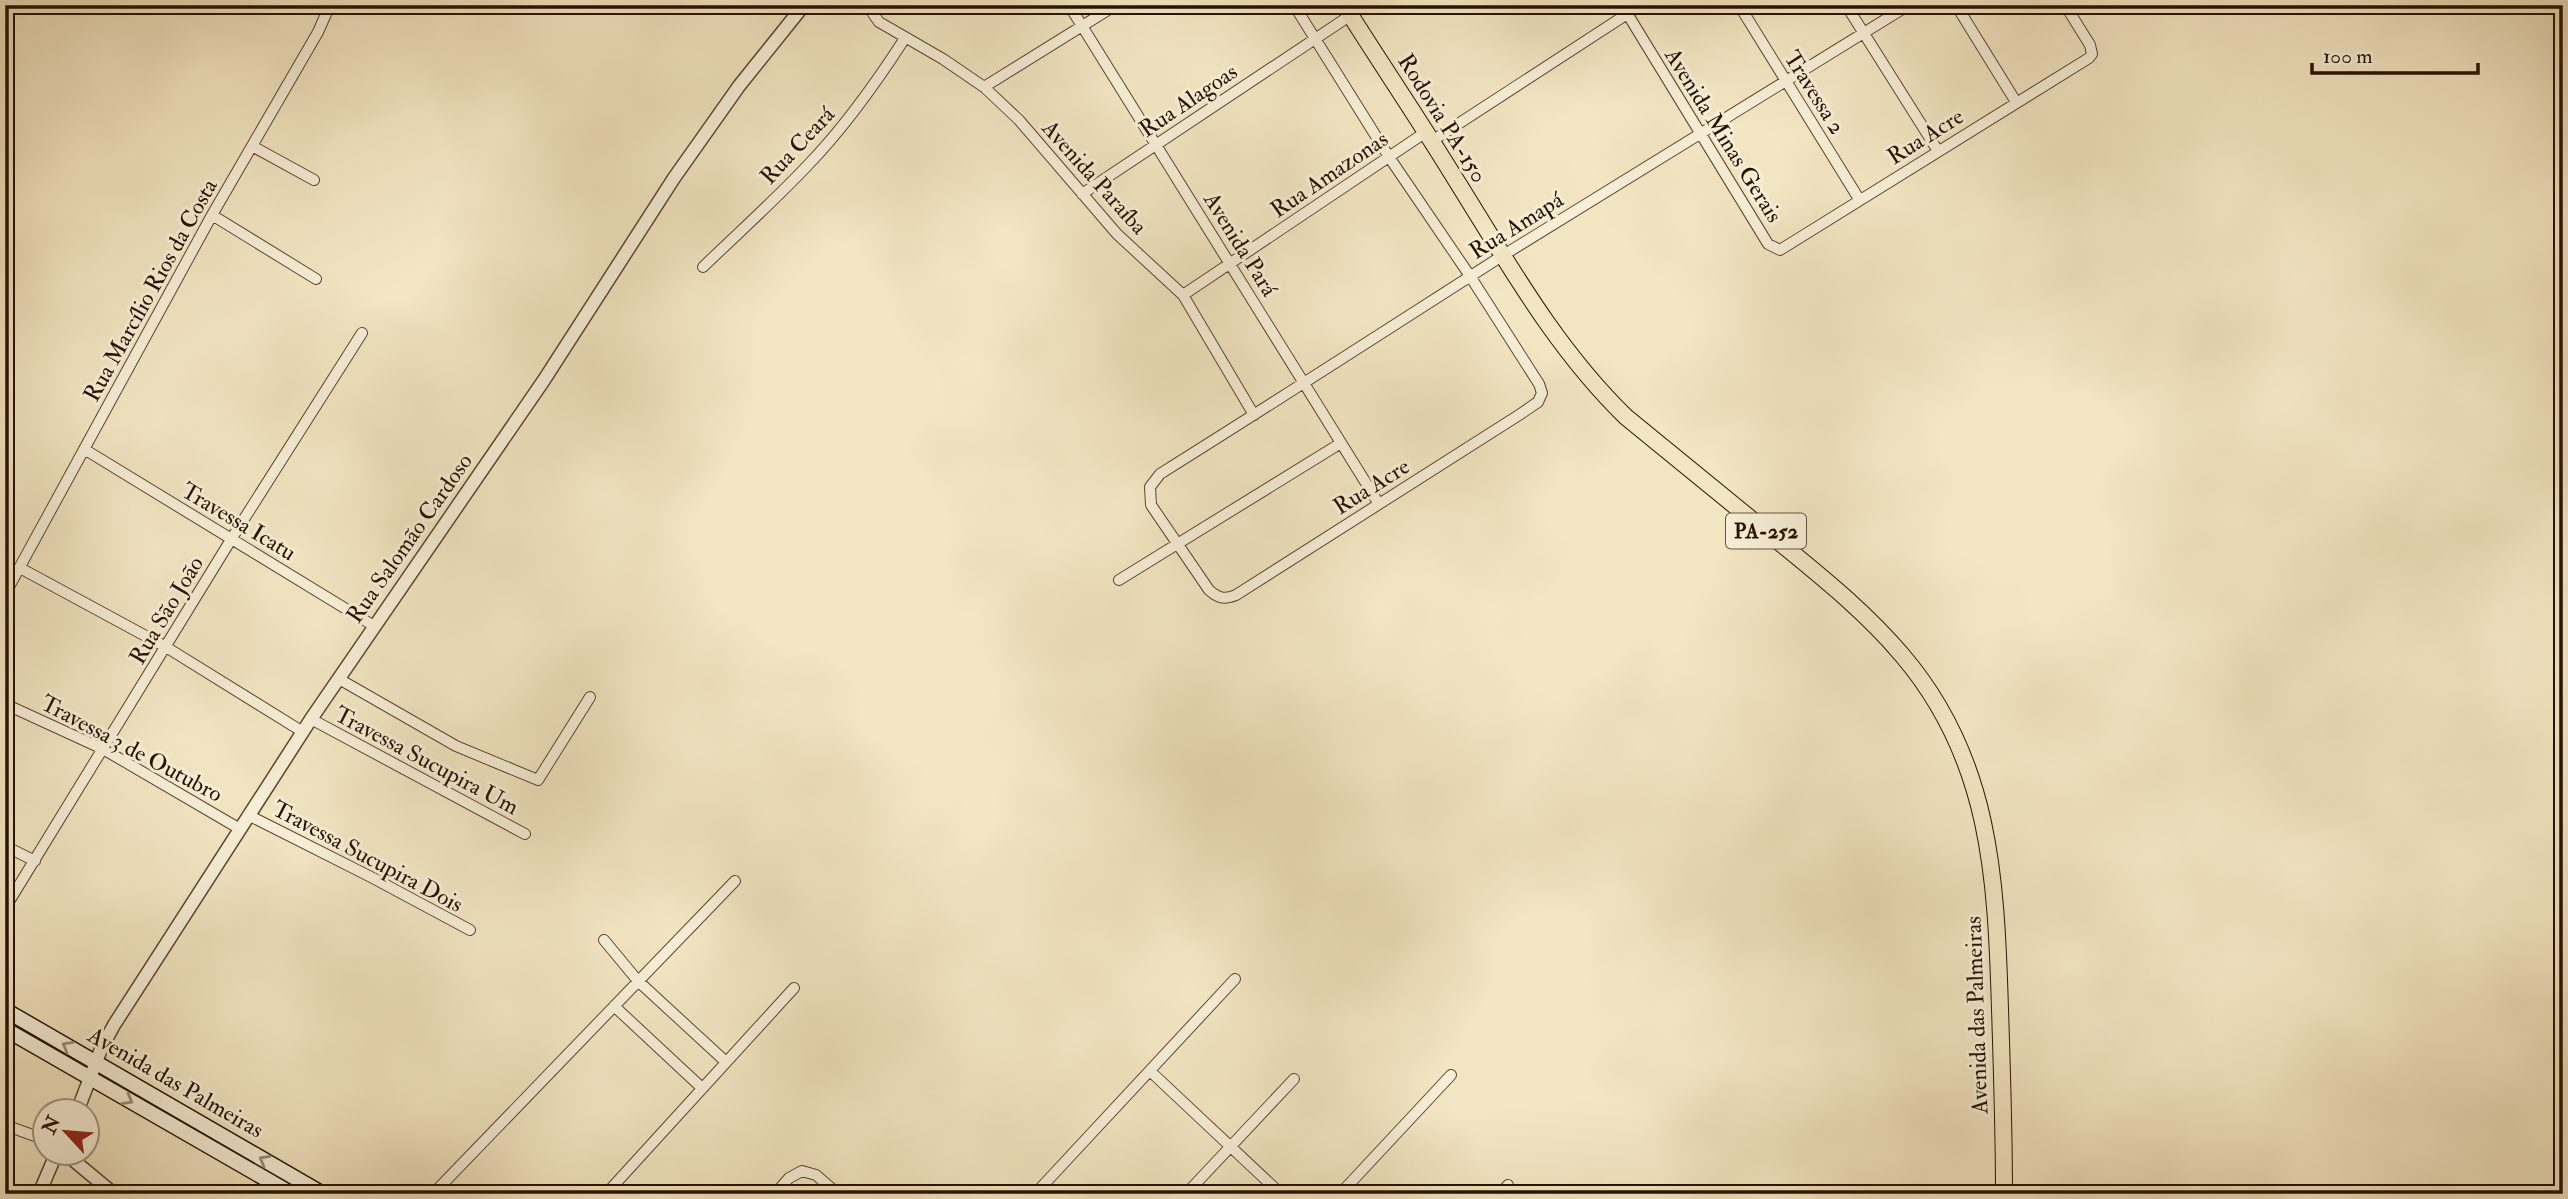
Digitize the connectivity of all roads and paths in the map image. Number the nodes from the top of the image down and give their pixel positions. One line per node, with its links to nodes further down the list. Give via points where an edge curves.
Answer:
1 (330, 5): 26 (street, Rua Marcílio Rios da Costa)
2 (804, 5): 51 (street, Rua Salomão Cardoso, via 688,157 544,380)
3 (867, 5): 18 (street, Avenida Paraíba, via 879,22)
4 (1069, 5): 16 (street, Avenida Pará)
5 (1116, 5): 16 (street)
6 (1294, 5): 19 (street)
7 (1366, 5): 14 (street)
8 (1641, 5): 15 (street)
9 (1739, 5): 20 (street, Travessa 2)
10 (1846, 5): 17 (street)
11 (1909, 5): 17 (street, Rua Amapá)
12 (1956, 5): 22 (street)
13 (2065, 5): 22 (street, Rua Acre, via 2092,50 2089,58)
14 (1347, 10): 19 (street, Rua Alagoas); 24 (highway, Rodovia PA-150 / PA-252)
15 (1625, 10): 23 (street, Avenida Minas Gerais); 24 (street, Rua Amazonas)
16 (1082, 27): 21 (street); 25 (street, Avenida Pará)
17 (1863, 34): 20 (street, Rua Amapá); 27 (street)
18 (905, 38): 21 (street, Avenida Paraíba); 36 (street, Rua Ceará, via 831,140)
19 (1316, 39): 25 (street, Rua Alagoas); 28 (street)
20 (1786, 82): 23 (street, Rua Amapá); 31 (street, Travessa 2)
21 (984, 87): 30 (street, Avenida Paraíba, via 1019,120)
22 (2016, 102): 27 (street, Rua Acre)
23 (1701, 135): 33 (street, Avenida Minas Gerais); 34 (street, Rua Amapá)
24 (1429, 136): 28 (street, Rua Amazonas); 34 (highway, Rodovia PA-150 / PA-252)
25 (1156, 145): 30 (street, Rua Alagoas); 35 (street, Avenida Pará)
26 (252, 146): 29 (street); 32 (street, Rua Marcílio Rios da Costa)
27 (1938, 151): 31 (street, Rua Acre)
28 (1389, 157): 35 (street, Rua Amazonas); 37 (street)
29 (314, 180)
30 (1082, 194): 39 (street, Avenida Paraíba, via 1117,234)
31 (1859, 200): 33 (street, Rua Acre, via 1787,247)
32 (212, 215): 38 (street); 44 (street, Rua Marcílio Rios da Costa)
33 (1774, 248)
34 (1502, 256): 37 (street, Rua Amapá); 99 (highway, Avenida das Palmeiras / PA-252, via 1597,389 1853,604 1903,655 1954,733 1987,834 1998,957)
35 (1231, 263): 39 (street, Rua Amazonas); 41 (street, Avenida Pará)
36 (703, 267)
37 (1470, 276): 41 (street, Rua Amapá); 45 (street, Rua Acre, via 1542,393 1538,402 1519,415)
38 (316, 279)
39 (1183, 295): 42 (street, Avenida Paraíba)
40 (362, 333): 46 (street, Rua São João)
41 (1305, 383): 42 (street, Rua Amapá); 43 (street, Avenida Pará)
42 (1254, 415): 47 (street, Rua Amapá, via 1160,474 1150,487 1151,505)
43 (1341, 443): 45 (street, Avenida Pará); 47 (street)
44 (84, 449): 46 (street, Travessa Icatu); 48 (street, Rua Marcílio Rios da Costa)
45 (1379, 504): 47 (street, Rua Acre, via 1225,598 1215,595)
46 (232, 538): 51 (street, Travessa Icatu); 52 (street, Rua São João)
47 (1177, 546): 49 (street)
48 (20, 568): 50 (street, Rua Marcílio Rios da Costa); 52 (street)
49 (1119, 580)
50 (5, 594)
51 (374, 626): 53 (street, Rua Salomão Cardoso)
52 (166, 647): 57 (street); 58 (street, Rua São João)
53 (338, 679): 54 (street, via 456,746 538,780); 56 (street, Rua Salomão Cardoso)
54 (590, 697)
55 (5, 704): 58 (street, Travessa 3 de Outubro)
56 (311, 719): 57 (street, Rua Salomão Cardoso); 61 (street, Travessa Sucupira Um)
57 (303, 732): 59 (street, Rua Salomão Cardoso)
58 (103, 750): 60 (street, Travessa 3 de Outubro); 63 (street, Rua São João)
59 (248, 815): 60 (street, Rua Salomão Cardoso); 66 (street, Travessa Sucupira Dois)
60 (240, 829): 74 (street, Rua Salomão Cardoso)
61 (525, 834)
62 (5, 846): 63 (street)
63 (35, 861): 65 (street, Rua São João)
64 (735, 881): 69 (street)
65 (5, 908)
66 (470, 930)
67 (604, 940): 69 (street)
68 (1235, 979): 76 (street)
69 (638, 981): 71 (street); 75 (street)
70 (794, 988): 75 (street)
71 (614, 1006): 80 (street); 91 (street)
72 (5, 1010): 74 (main road, Avenida das Palmeiras, one-way to 72)
73 (5, 1029): 78 (main road, Avenida das Palmeiras)
74 (95, 1062): 78 (street, Rua Salomão Cardoso); 90 (main road, Avenida das Palmeiras, one-way to 74)
75 (726, 1062): 80 (street)
76 (1150, 1071): 84 (street); 95 (street)
77 (1451, 1075): 98 (street)
78 (89, 1078): 81 (street, Rua Salomão Cardoso); 89 (main road, Avenida das Palmeiras, one-way to 89)
79 (1294, 1079): 84 (street)
80 (702, 1088): 92 (street)
81 (82, 1098)
82 (5, 1125): 83 (street)
83 (32, 1135)
84 (1230, 1147): 96 (street); 97 (street)
85 (50, 1168): 87 (street)
86 (84, 1168): 88 (street)
87 (39, 1194)
88 (114, 1194)
89 (292, 1194)
90 (323, 1194)
91 (433, 1194)
92 (606, 1194)
93 (775, 1194): 94 (street, via 802,1171 816,1175)
94 (838, 1194)
95 (1035, 1194)
96 (1186, 1194)
97 (1280, 1194)
98 (1340, 1194)
99 (2004, 1194)

